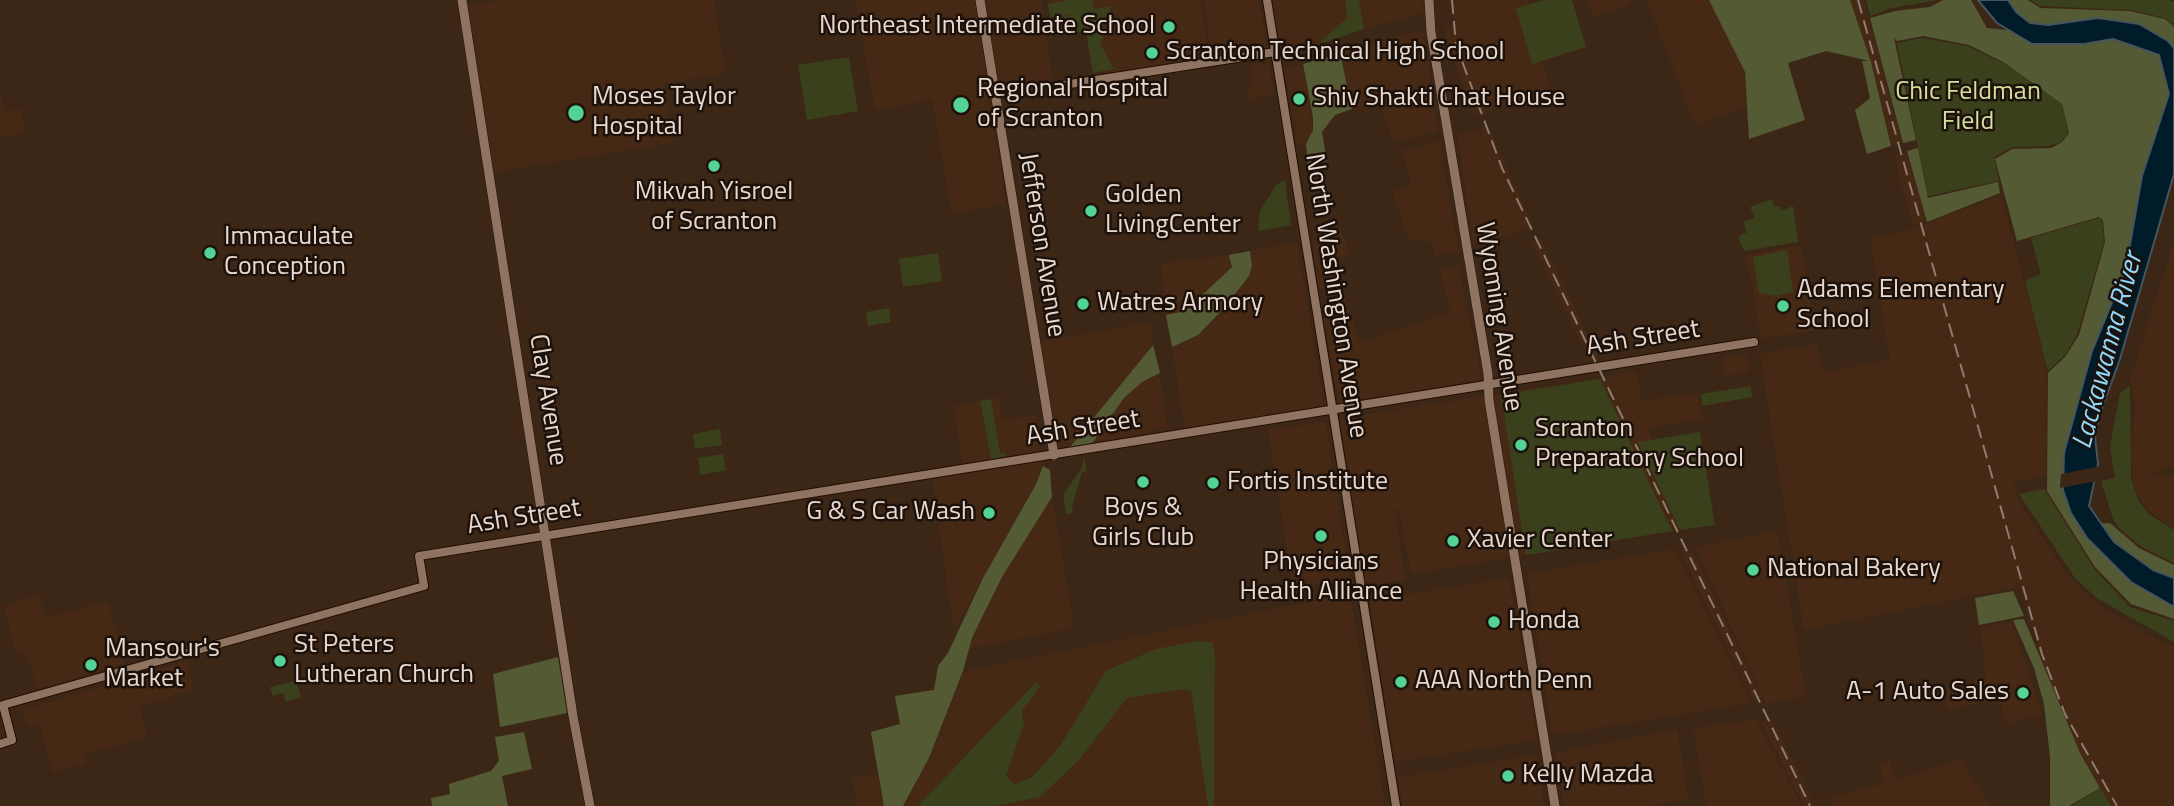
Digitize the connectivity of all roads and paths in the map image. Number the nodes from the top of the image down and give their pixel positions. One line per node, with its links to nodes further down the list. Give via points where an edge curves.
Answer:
1 (462, 0): 11 (main road, Clay Avenue)
2 (980, 0): 10 (main road, Jefferson Avenue)
3 (1267, 0): 5 (street, North Washington Avenue)
4 (1429, 0): 8 (main road, Wyoming Avenue)
5 (1275, 52): 6 (street); 9 (street, North Washington Avenue)
6 (1057, 86)
7 (1754, 342): 8 (street, Ash Street)
8 (1489, 385): 9 (street, Ash Street); 15 (main road, Wyoming Avenue)
9 (1332, 410): 10 (street, Ash Street); 14 (street, North Washington Avenue)
10 (1054, 455): 11 (street, Ash Street)
11 (547, 536): 12 (street, Ash Street, via 419,556 424,586 3,705 12,740); 13 (main road, Clay Avenue)
12 (0, 744)
13 (590, 806)
14 (1396, 806)
15 (1555, 806)

